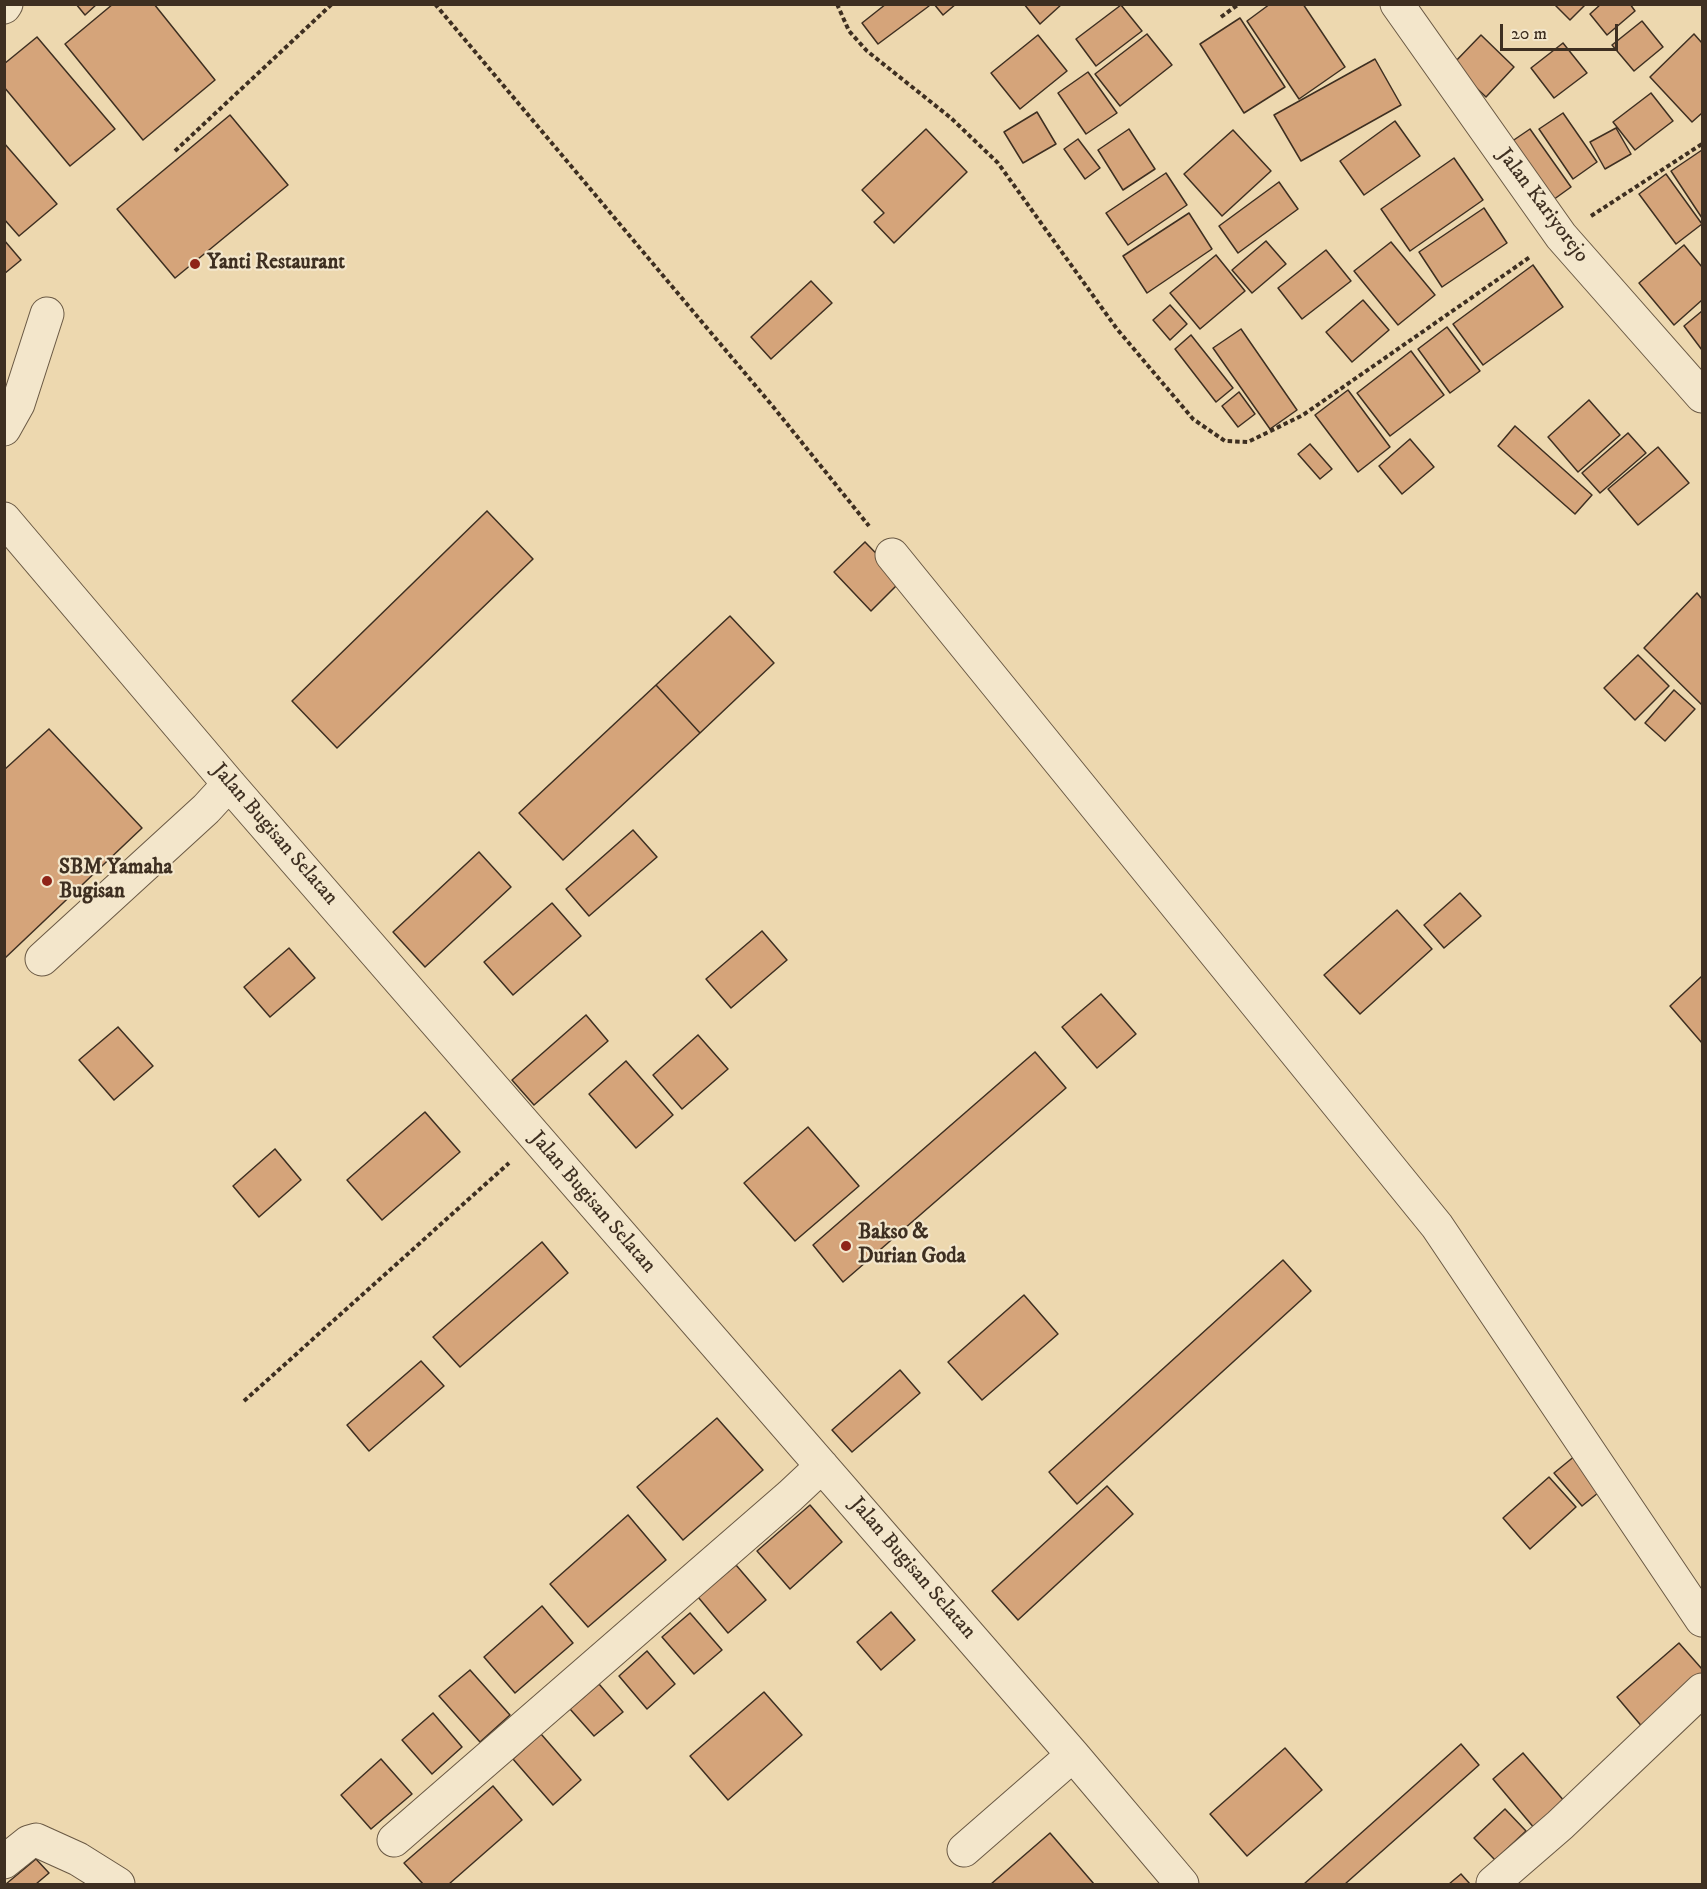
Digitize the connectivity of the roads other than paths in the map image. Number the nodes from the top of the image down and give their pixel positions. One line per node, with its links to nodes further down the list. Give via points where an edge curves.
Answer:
1 (1396, 4): 3 (street, Jalan Kariyorejo, via 1561,236)
2 (47, 314): 4 (street, via 18,404)
3 (1702, 396)
4 (4, 429)
5 (4, 519): 7 (street, Jalan Bugisan Selatan)
6 (892, 555): 10 (street, via 1437,1226)
7 (230, 784): 8 (street); 9 (street, Jalan Bugisan Selatan)
8 (42, 959)
9 (822, 1466): 12 (street, Jalan Bugisan Selatan); 13 (street)
10 (1702, 1620)
11 (1702, 1690): 16 (street, via 1560,1825)
12 (1073, 1755): 14 (street); 18 (street, Jalan Bugisan Selatan)
13 (394, 1839)
14 (963, 1850)
15 (4, 1862): 17 (street, via 36,1840 78,1859)
16 (1493, 1882)
17 (118, 1884)
18 (1182, 1884)

